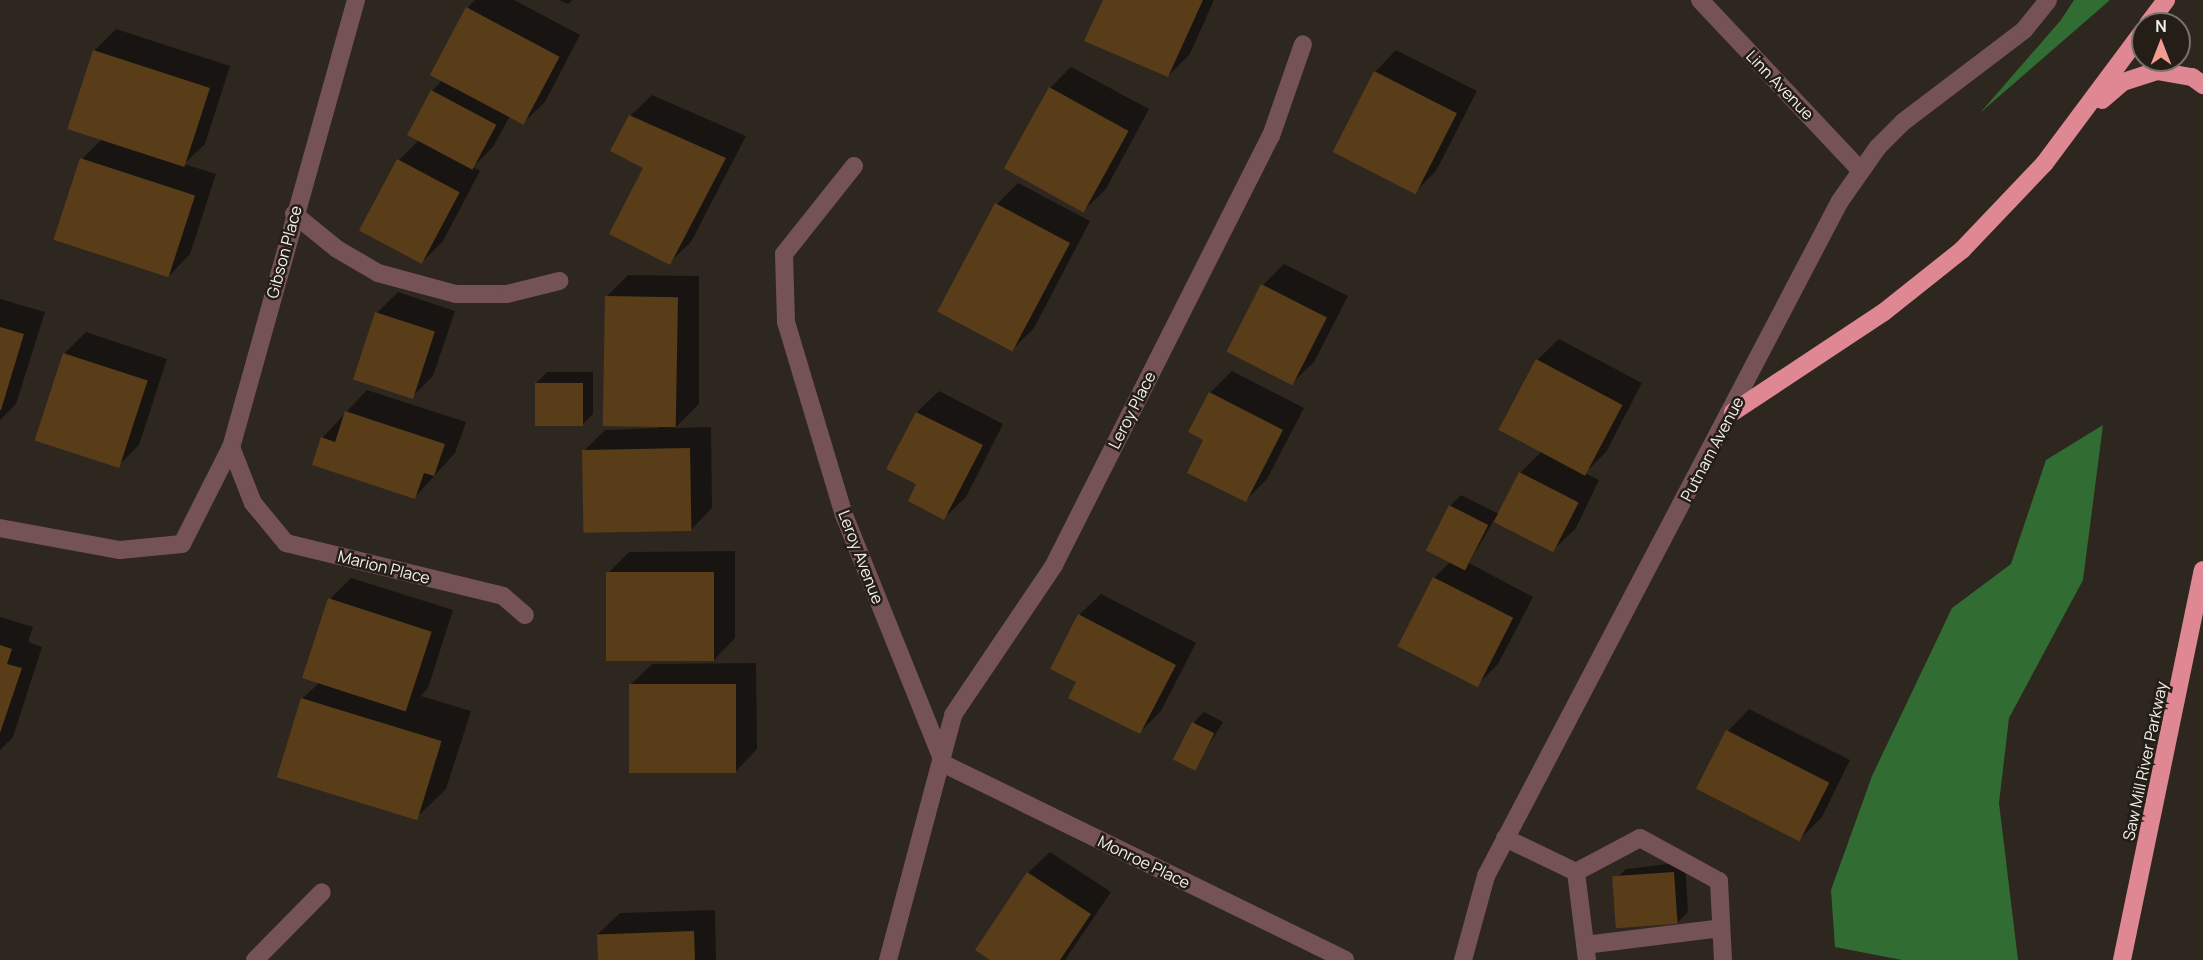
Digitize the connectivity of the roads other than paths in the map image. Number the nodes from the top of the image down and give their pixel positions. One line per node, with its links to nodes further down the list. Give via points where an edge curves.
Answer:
1 (356, 0): 10 (street, Gibson Place)
2 (1700, 0): 9 (street, Linn Avenue)
3 (2048, 0): 9 (street, Putnam Avenue, via 2024,30 1903,122)
4 (1303, 44): 17 (street, Leroy Place, via 1271,136 1054,564 953,715)
5 (2131, 48): 7 (highway)
6 (2203, 85): 7 (highway, via 2175,72 2139,74)
7 (2074, 126): 12 (highway, via 2006,206 1922,284)
8 (854, 166): 17 (street, Leroy Avenue, via 784,254 786,322 844,515)
9 (1860, 170): 12 (street, Putnam Avenue)
10 (294, 214): 11 (street, via 337,249 378,273 456,294 507,294); 13 (street, Gibson Place)
11 (559, 281)
12 (1732, 411): 18 (street, Putnam Avenue)
13 (231, 447): 14 (street, Gibson Place, via 182,544 120,550); 16 (street, Marion Place, via 253,503 286,543 503,596)
14 (0, 528)
15 (2203, 570): 28 (highway, Saw Mill River Parkway)
16 (525, 615)
17 (944, 764): 24 (street); 25 (street, Monroe Place)
18 (1505, 838): 19 (street); 26 (street, Putnam Avenue, via 1477,901)
19 (1576, 872): 21 (street, via 1640,838 1719,881); 22 (street)
20 (322, 892): 23 (street)
21 (1721, 928): 22 (street); 27 (street)
22 (1586, 952)
23 (255, 960)
24 (888, 960)
25 (1345, 960)
26 (1463, 960)
27 (1723, 960)
28 (2122, 960)

